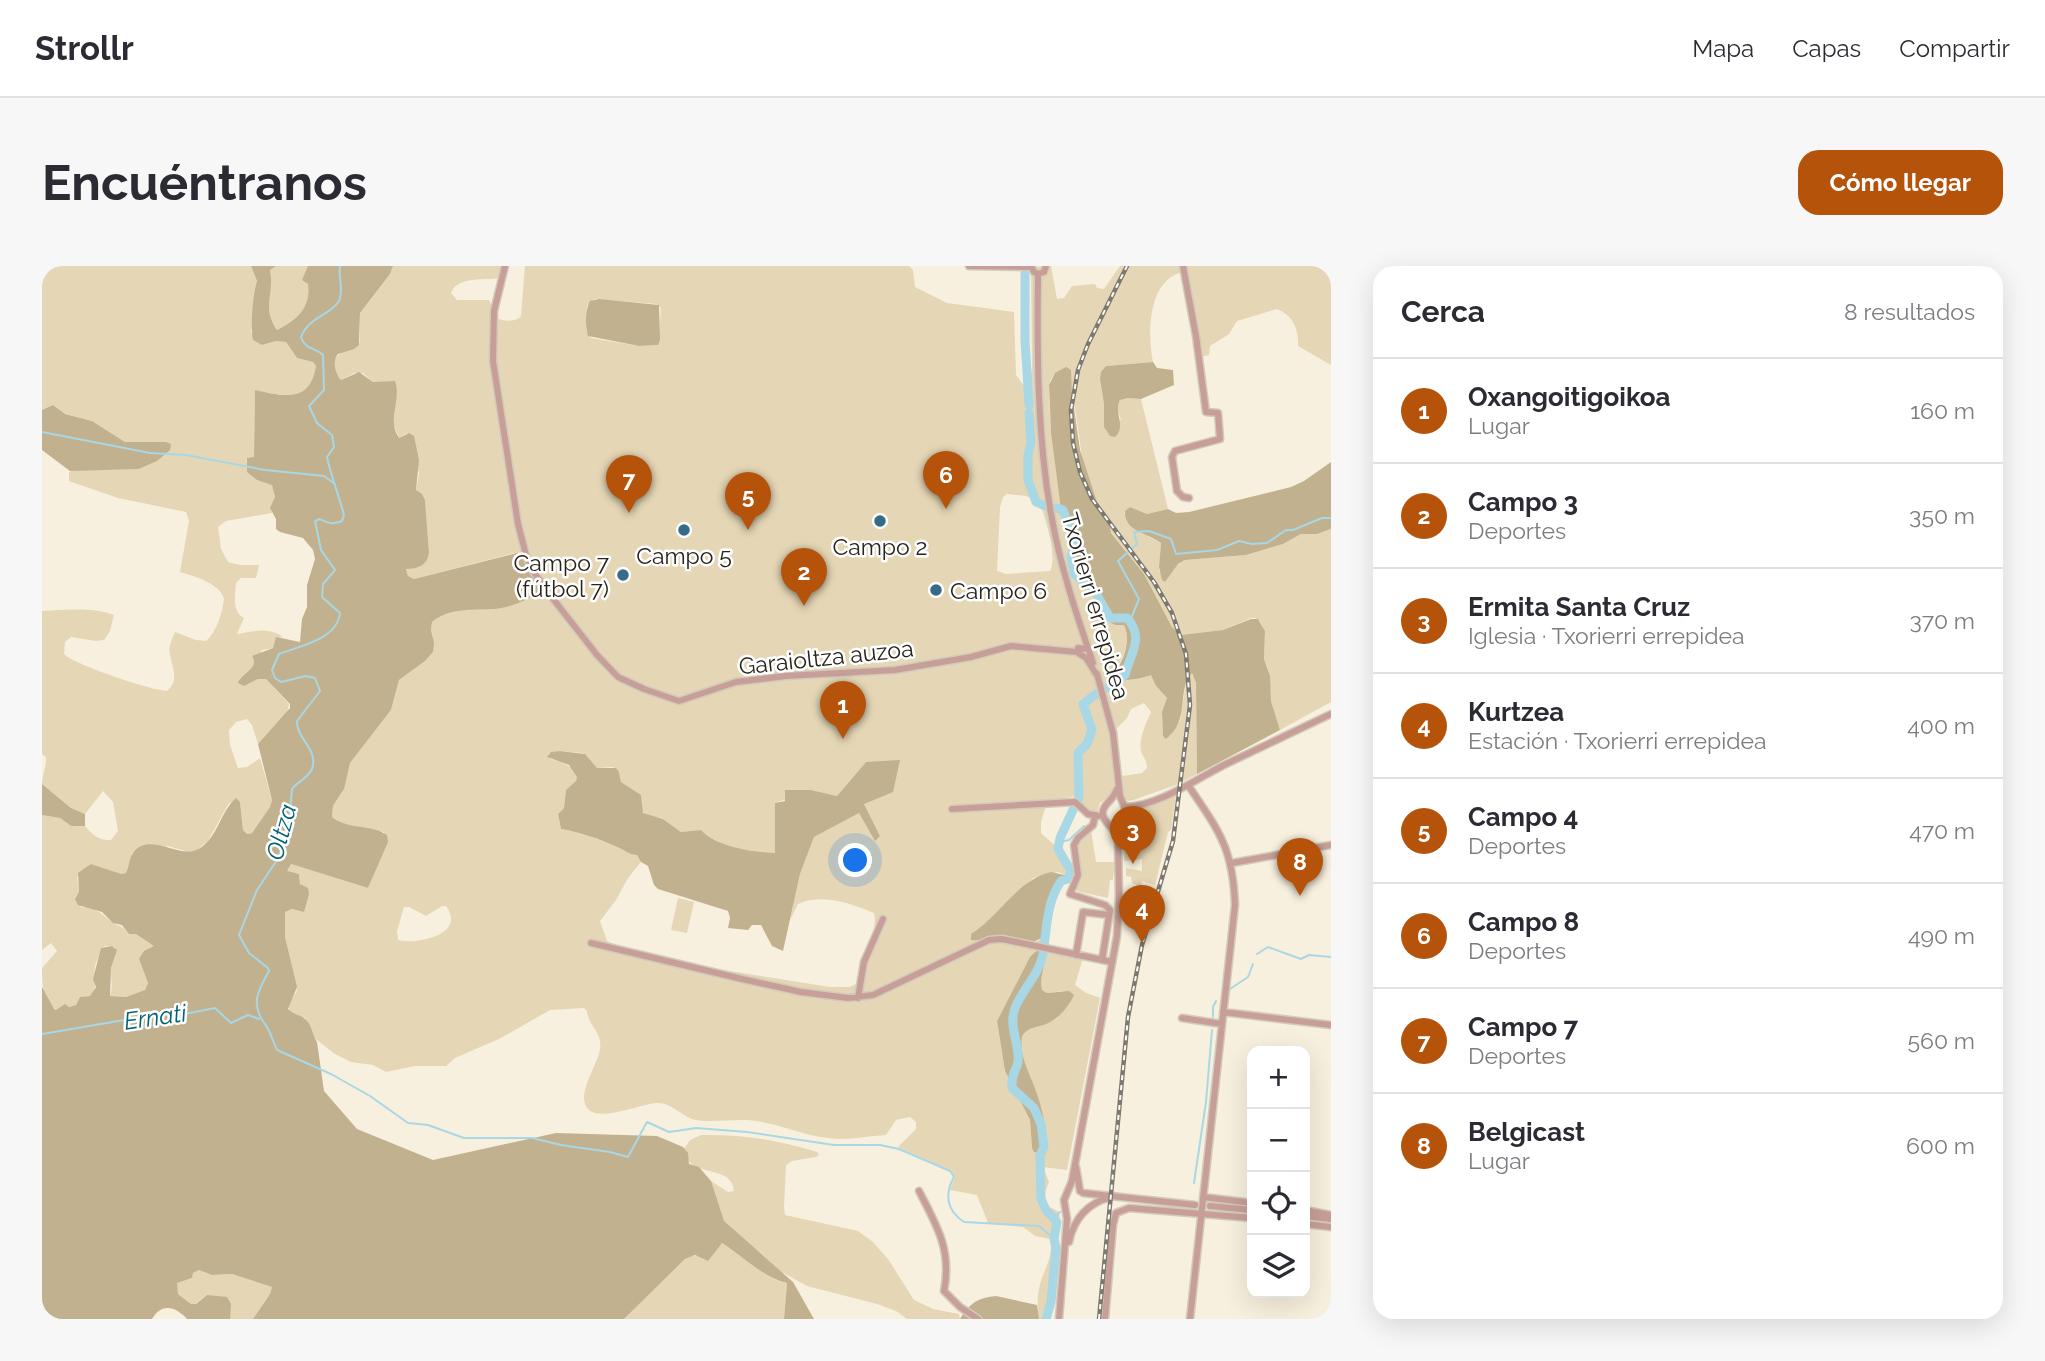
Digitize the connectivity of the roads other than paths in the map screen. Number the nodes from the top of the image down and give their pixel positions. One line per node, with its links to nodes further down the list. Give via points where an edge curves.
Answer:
1 (505, 266): 11 (street, Garaioltza auzoa, via 494,311 494,361 526,555 550,595 618,677 679,701 736,682 895,670 1012,646)
2 (969, 266): 5 (street)
3 (1046, 266): 7 (street)
4 (1183, 266): 8 (street, via 1206,412 1218,413 1220,439 1175,451 1177,491)
5 (982, 267): 6 (street)
6 (1031, 267): 7 (street)
7 (1038, 274): 9 (street, Txorierri errepidea, via 1044,468 1058,548)
8 (1189, 498)
9 (1080, 624): 10 (street, Txorierri errepidea); 11 (street)
10 (1088, 649): 11 (street); 12 (street, Txorierri errepidea)
11 (1078, 650): 12 (street)
12 (1098, 677): 14 (street, Txorierri errepidea, via 1113,733)
13 (1331, 714): 15 (street)
14 (1118, 780): 16 (street, Txorierri errepidea); 17 (street, Txorierri errepidea)
15 (1188, 785): 17 (street); 24 (street)
16 (1112, 802): 17 (street); 19 (street, Txorierri errepidea)
17 (1125, 808): 20 (street)
18 (952, 809): 19 (street, via 1077,804 1084,812)
19 (1099, 816): 21 (street); 25 (street, via 1074,845 1078,875 1070,894 1105,905)
20 (1123, 823): 21 (street); 23 (street)
21 (1109, 824): 23 (street, via 1115,830)
22 (1331, 845): 24 (street)
23 (1118, 848): 30 (street, via 1119,913)
24 (1232, 863): 32 (street, via 1235,905)
25 (1109, 915): 28 (street, via 1083,912); 29 (street)
26 (883, 919): 31 (street, via 864,962)
27 (591, 943): 31 (street, via 801,992)
28 (1076, 954): 29 (street); 31 (street, via 989,940)
29 (1102, 960): 30 (street)
30 (1112, 962): 36 (street)
31 (858, 998)
32 (1223, 1012): 34 (street); 35 (street)
33 (1182, 1018): 34 (street)
34 (1222, 1024): 41 (street)
35 (1331, 1025)
36 (1077, 1155): 38 (street); 39 (street)
37 (919, 1191): 56 (street, via 944,1244 944,1291)
38 (1082, 1192): 39 (street); 40 (street); 48 (street, via 1088,1199)
39 (1068, 1194): 46 (street)
40 (1114, 1196): 43 (street); 48 (street)
41 (1203, 1197): 42 (street); 49 (street)
42 (1247, 1202)
43 (1195, 1205)
44 (1210, 1206): 45 (street)
45 (1247, 1210)
46 (1067, 1211): 48 (street, via 1074,1215); 55 (street)
47 (1310, 1211): 51 (street)
48 (1084, 1212): 55 (street, via 1071,1232)
49 (1202, 1215): 52 (street); 58 (street, via 1129,1208 1116,1213); 59 (street)
50 (1310, 1216): 51 (street)
51 (1331, 1217)
52 (1247, 1218)
53 (1310, 1225): 54 (street)
54 (1331, 1227)
55 (1065, 1257): 57 (street)
56 (978, 1319)
57 (1059, 1319)
58 (1105, 1319)
59 (1190, 1319)

